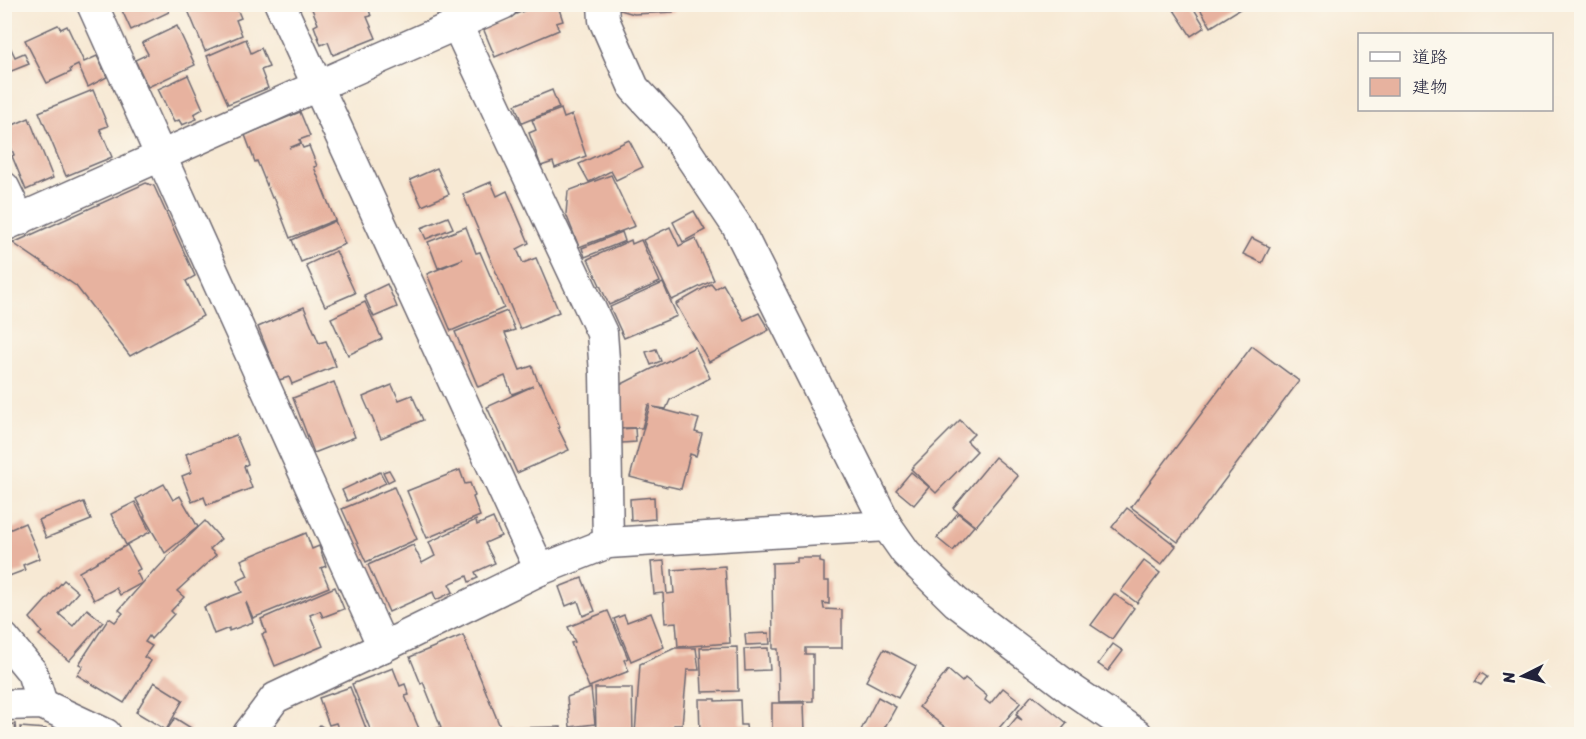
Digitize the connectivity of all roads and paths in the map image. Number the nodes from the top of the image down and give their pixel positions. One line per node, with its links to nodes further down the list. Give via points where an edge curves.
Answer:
1 (92, 4): 7 (street)
2 (280, 4): 6 (street)
3 (503, 4): 5 (street)
4 (603, 4): 10 (street, via 604,20 634,88 671,128 736,226)
5 (466, 15): 6 (street); 11 (street, via 602,333)
6 (317, 86): 7 (street); 12 (street)
7 (160, 157): 9 (street); 14 (street)
8 (4, 187): 9 (street)
9 (12, 223)
10 (887, 526): 11 (street); 19 (street, via 906,552 956,602)
11 (608, 543): 12 (street)
12 (540, 570): 14 (street)
13 (4, 638): 15 (street, via 32,672)
14 (383, 647): 18 (street, via 275,698)
15 (42, 704): 16 (street); 17 (street)
16 (4, 705)
17 (106, 735)
18 (248, 735)
19 (1137, 735)

